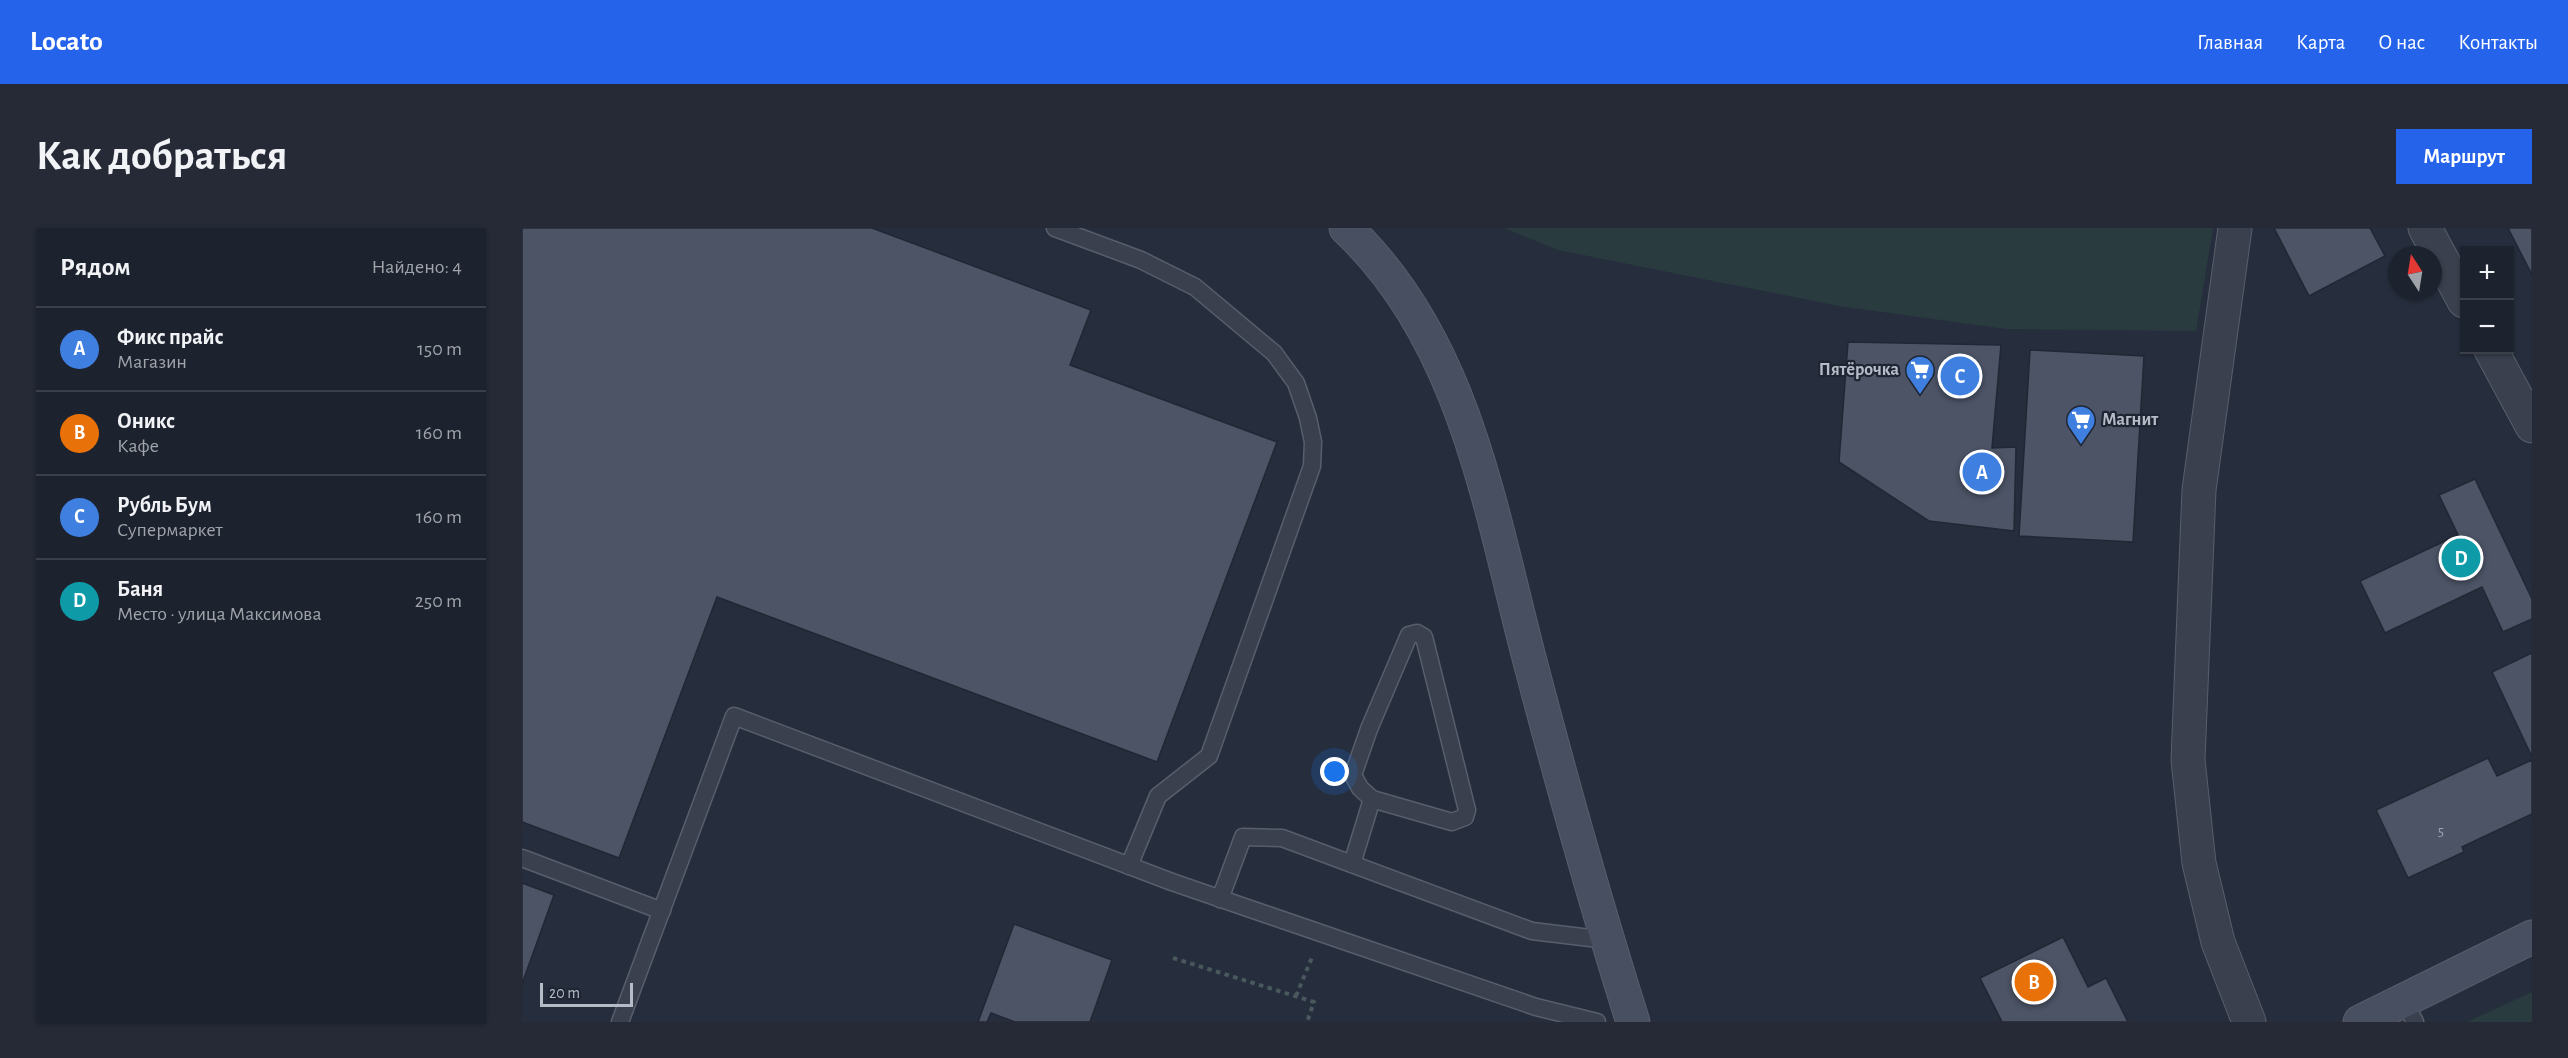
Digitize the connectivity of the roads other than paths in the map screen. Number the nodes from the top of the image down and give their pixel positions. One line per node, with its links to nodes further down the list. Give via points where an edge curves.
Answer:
1 (1055, 228): 11 (lane, via 1141,260 1195,287 1213,301 1274,353 1296,383 1313,442 1312,466 1209,756 1158,796)
2 (1346, 228): 15 (main road, via 1398,285 1424,327 1453,390 1490,505)
3 (2235, 228): 20 (street, via 2199,490 2188,760 2199,863 2218,942)
4 (2425, 228): 5 (street)
5 (2463, 300)
6 (2493, 354): 7 (street)
7 (2532, 426)
8 (1372, 799): 8 (lane, via 1452,822 1465,817 1467,810 1424,637 1417,633 1409,635 1353,775); 10 (lane)
9 (522, 858): 13 (lane)
10 (1352, 864): 12 (lane, via 1282,838 1243,837); 15 (lane, via 1532,931)
11 (1129, 866): 12 (lane); 13 (lane, via 734,716)
12 (1220, 899): 18 (lane, via 1536,1007)
13 (662, 911): 17 (lane)
14 (2532, 937): 16 (main road)
15 (1607, 940): 19 (main road)
16 (2409, 1011): 21 (main road)
17 (620, 1022)
18 (1597, 1022)
19 (1633, 1022)
20 (2248, 1022)
21 (2360, 1022)

